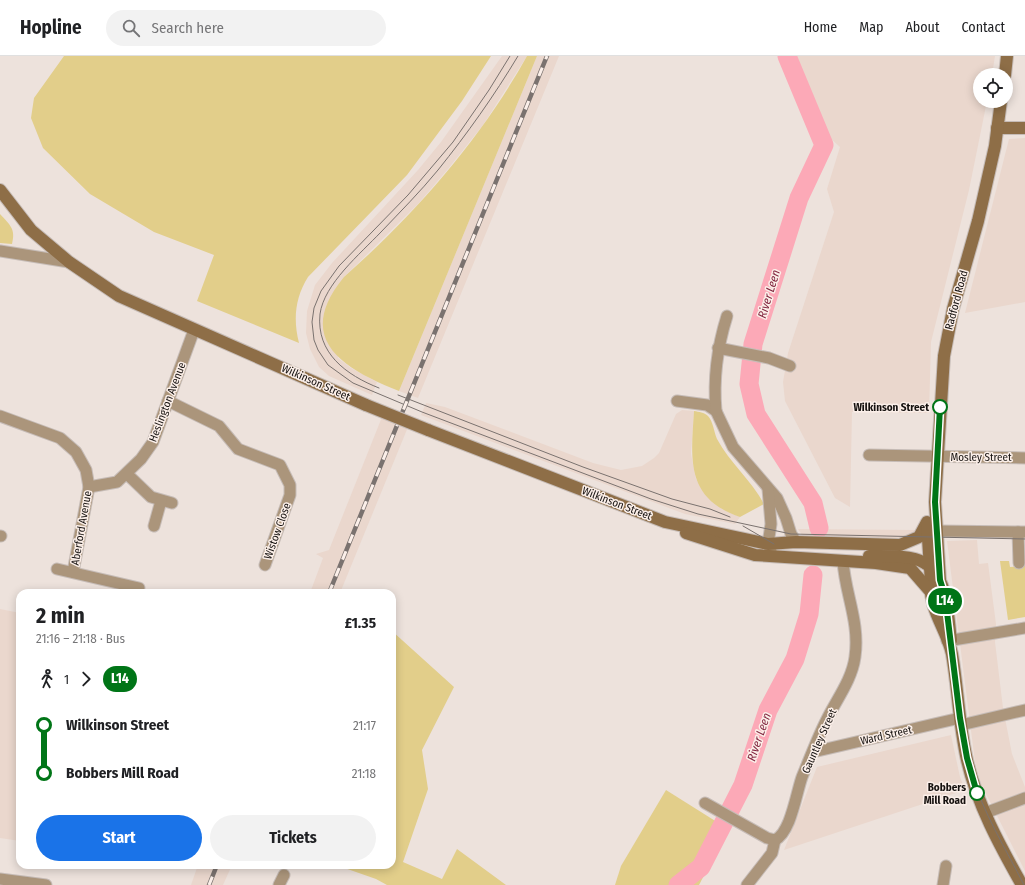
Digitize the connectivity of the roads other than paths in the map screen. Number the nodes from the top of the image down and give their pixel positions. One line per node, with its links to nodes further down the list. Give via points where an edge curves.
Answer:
1 (1007, 56): 2 (street)
2 (1006, 68)
3 (1000, 108): 4 (street, Radford Road)
4 (997, 128): 5 (street); 18 (street, Radford Road, via 978,221 947,334)
5 (1025, 128)
6 (0, 190): 8 (street, Wilkinson Street, via 31,230)
7 (0, 251): 8 (street)
8 (69, 262): 10 (street, Wilkinson Street, via 119,296)
9 (727, 316): 11 (street)
10 (194, 330): 13 (street, Heslington Avenue); 26 (street, Wilkinson Street, bridge, via 366,405)
11 (718, 348): 12 (street, via 769,358); 15 (street, via 714,376)
12 (790, 366)
13 (168, 401): 20 (street, Heslington Avenue, via 152,442); 37 (street, Wistow Close, via 219,426 238,449 280,465 290,485 290,495)
14 (677, 401): 15 (street, via 707,405)
15 (716, 411): 22 (street, via 733,447)
16 (0, 416): 21 (street, Aberford Avenue, via 60,438 76,452 86,470)
17 (869, 455): 18 (street, Mosley Street)
18 (938, 457): 19 (street, Mosley Street); 24 (street, Radford Road)
19 (1025, 458)
20 (127, 474): 21 (street, Heslington Avenue, via 117,482); 23 (street, via 151,497)
21 (89, 487): 41 (street, Aberford Avenue)
22 (768, 489): 31 (street, via 777,498); 32 (street)
23 (161, 501): 25 (street); 28 (street)
24 (935, 502): 27 (street, Radford Road); 29 (street, Radford Road)
25 (172, 503)
26 (665, 522): 32 (street, Wilkinson Street); 34 (street, Wilkinson Street, via 685,533 755,555)
27 (927, 522): 31 (street, Wilkinson Street, via 919,537 900,545); 38 (street, Radford Road)
28 (154, 526)
29 (938, 531): 30 (street); 33 (street, Radford Road)
30 (1021, 532): 36 (street)
31 (796, 542): 32 (street, Wilkinson Street)
32 (771, 544): 34 (street, via 771,551); 38 (street, via 795,552 823,555 908,557)
33 (939, 551): 38 (street, via 935,561); 42 (street, Radford Road)
34 (796, 558): 35 (street, Wilkinson Street)
35 (843, 561): 40 (street, Wilkinson Street, via 876,563); 49 (street, Gauntley Street, via 855,621 855,658)
36 (1019, 562)
37 (265, 565)
38 (929, 566): 40 (street); 42 (street); 44 (street, Radford Road)
39 (57, 569): 41 (street, Aberford Avenue)
40 (913, 570): 44 (street)
41 (73, 572): 43 (street, Aberford Avenue)
42 (940, 580): 46 (street, via 944,591)
43 (140, 586)
44 (930, 591): 46 (street, Radford Road, via 935,614)
45 (1025, 628): 46 (street)
46 (949, 641): 48 (street)
47 (1025, 710): 48 (street, Ward Street)
48 (960, 722): 49 (street, Ward Street); 52 (street, via 971,774)
49 (813, 752): 53 (street, Gauntley Street, via 784,834)
50 (1025, 798): 52 (street)
51 (705, 803): 53 (street)
52 (985, 813): 59 (street)
53 (775, 840): 57 (street, Gauntley Street, via 772,854)
54 (946, 866): 58 (street)
55 (0, 879): 56 (street)
56 (46, 885)
57 (747, 885)
58 (944, 885)
59 (1022, 885)

